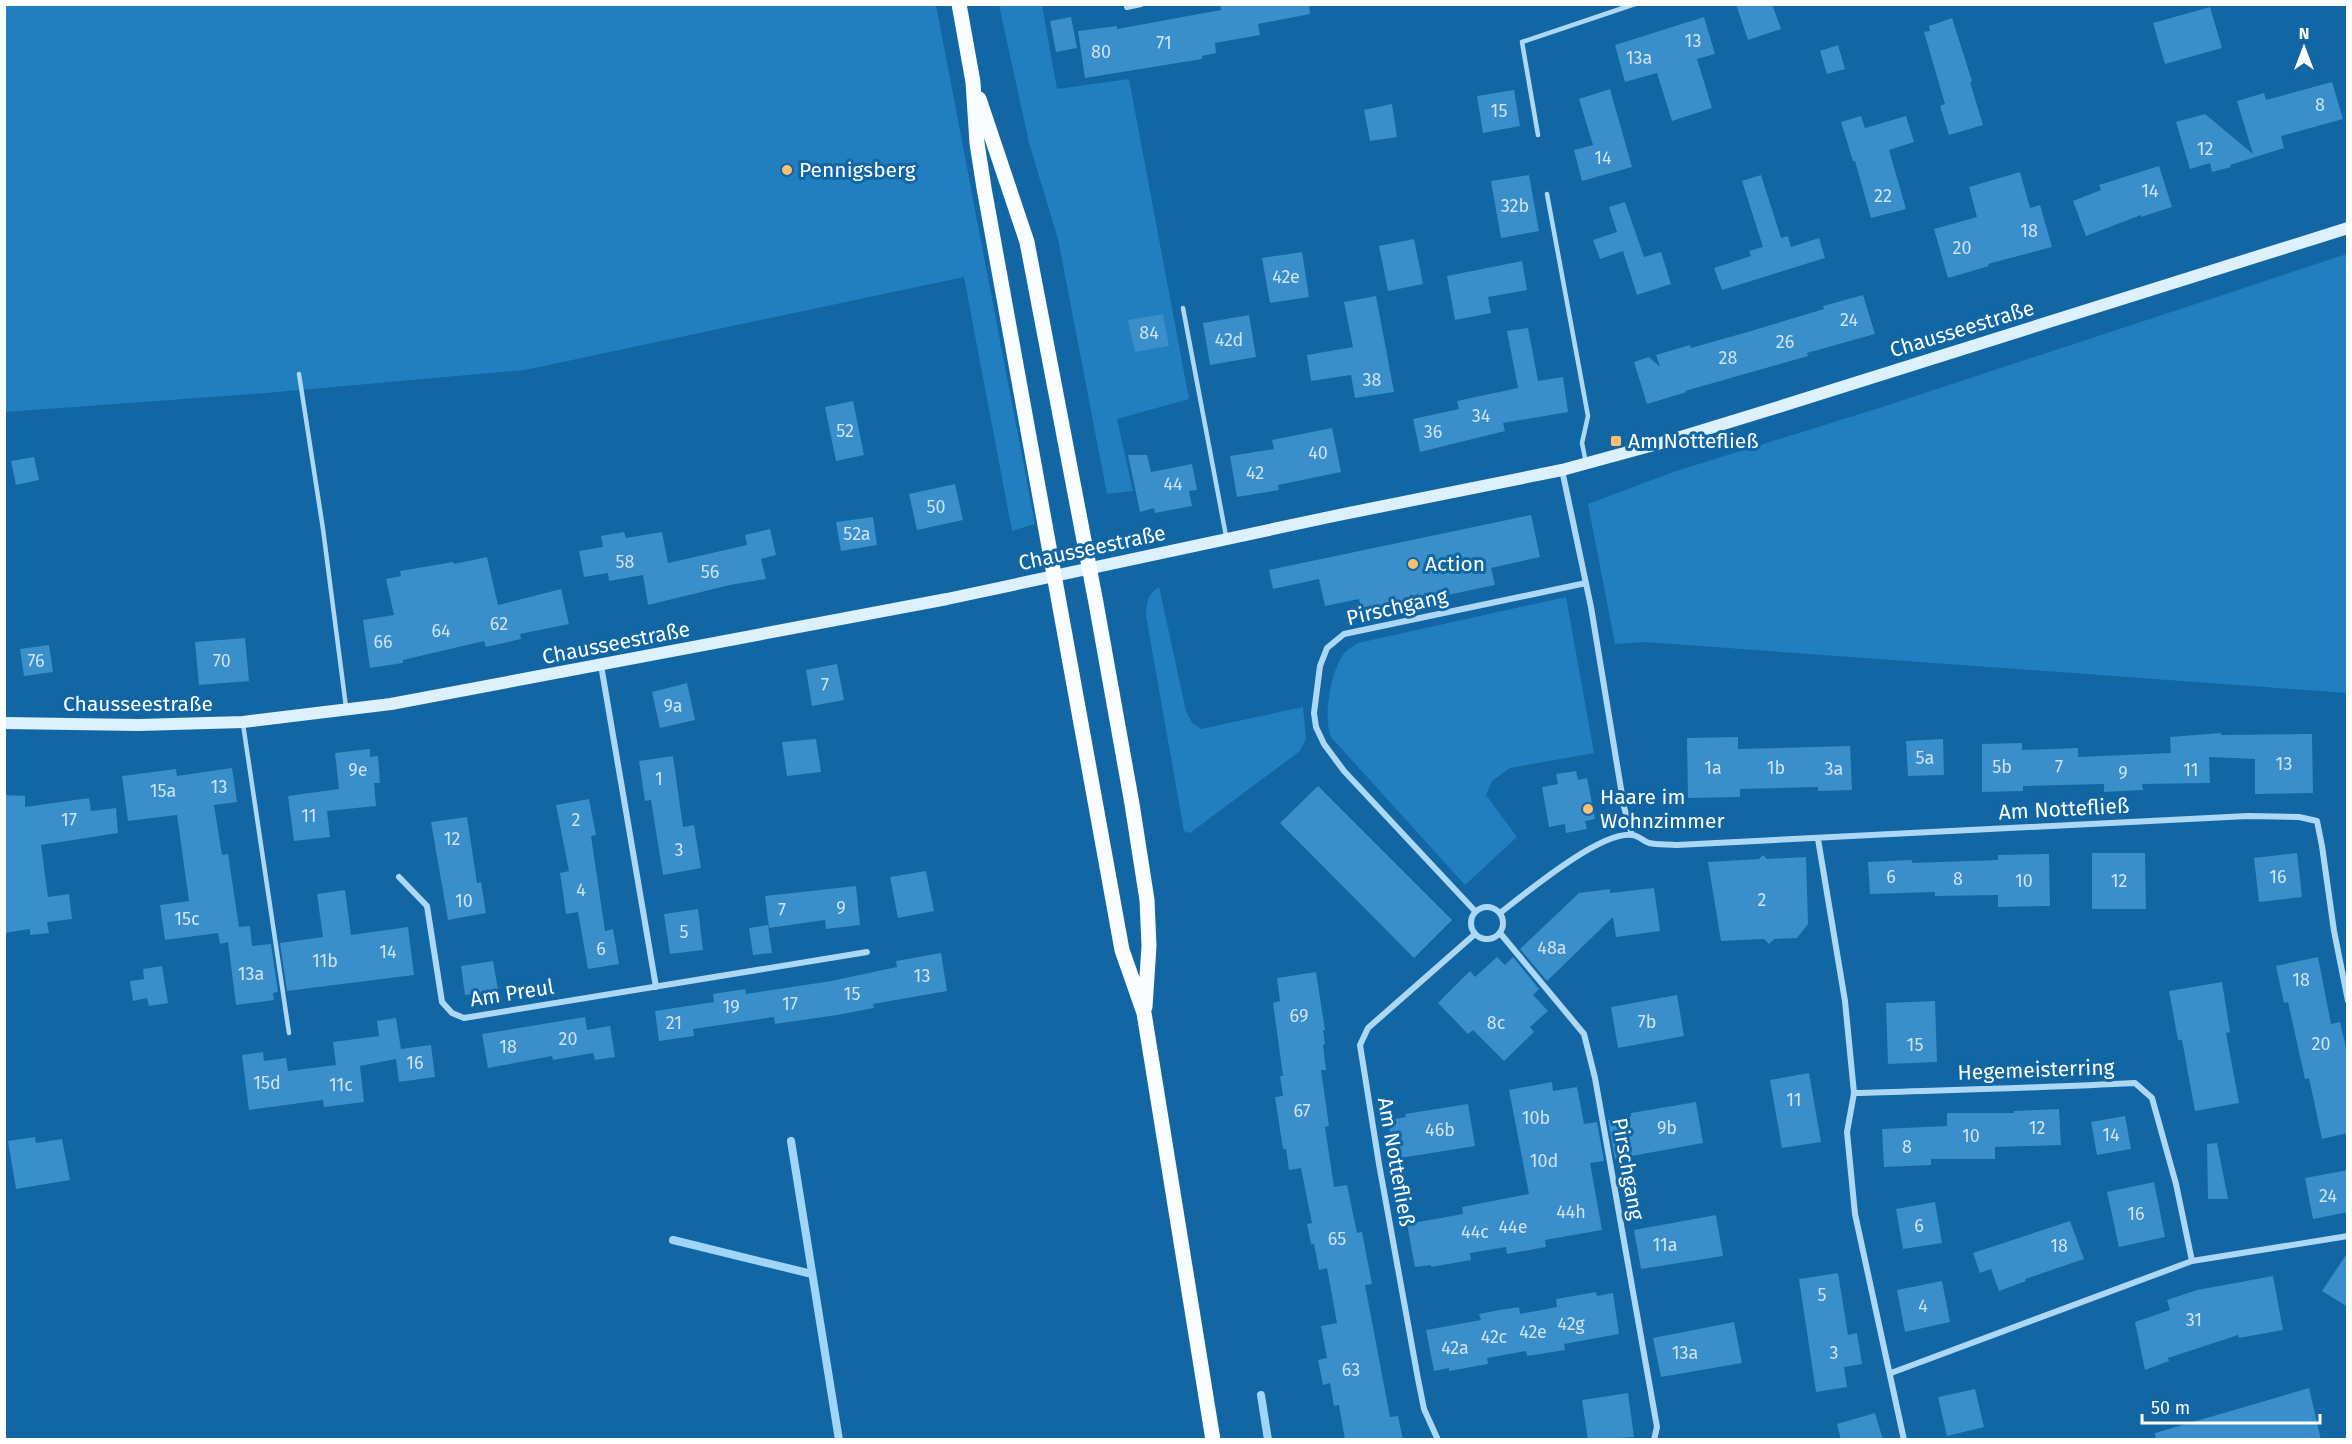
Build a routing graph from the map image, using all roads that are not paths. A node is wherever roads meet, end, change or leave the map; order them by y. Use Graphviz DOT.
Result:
graph roads {
  1 [pos="959,4"];
  2 [pos="1141,4"];
  3 [pos="1635,4"];
  4 [pos="1127,7"];
  5 [pos="973,82"];
  6 [pos="1538,135"];
  7 [pos="1547,194"];
  8 [pos="2348,228"];
  9 [pos="1183,308"];
  10 [pos="299,374"];
  11 [pos="1586,463"];
  12 [pos="1562,470"];
  13 [pos="1227,539"];
  14 [pos="1090,569"];
  15 [pos="1054,576"];
  16 [pos="1586,583"];
  17 [pos="602,665"];
  18 [pos="346,711"];
  19 [pos="243,722"];
  20 [pos="4,723"];
  21 [pos="1632,835"];
  22 [pos="1818,839"];
  23 [pos="399,877"];
  24 [pos="1475,911"];
  25 [pos="1500,913"];
  26 [pos="1500,933"];
  27 [pos="1475,934"];
  28 [pos="867,952"];
  29 [pos="657,987"];
  30 [pos="2348,1001"];
  31 [pos="1144,1012"];
  32 [pos="289,1033"];
  33 [pos="1854,1094"];
  34 [pos="2348,1236"];
  35 [pos="2192,1261"];
  36 [pos="1891,1374"];
  37 [pos="1213,1440"];
  38 [pos="1438,1440"];
  39 [pos="1654,1440"];
  40 [pos="1904,1440"];
  1 -- 5 [label="main road"];
  2 -- 4 [label="street"];
  3 -- 6 [label="lane"];
  5 -- 14 [label="main road"];
  5 -- 15 [label="main road"];
  7 -- 11 [label="lane"];
  8 -- 11 [label="main road, Chausseestraße"];
  9 -- 13 [label="lane"];
  10 -- 18 [label="lane"];
  11 -- 12 [label="main road, Chausseestraße"];
  12 -- 13 [label="main road, Chausseestraße"];
  12 -- 16 [label="street"];
  13 -- 14 [label="main road, Chausseestraße"];
  14 -- 15 [label="main road, Chausseestraße"];
  14 -- 31 [label="main road"];
  15 -- 17 [label="main road, Chausseestraße"];
  15 -- 31 [label="main road"];
  16 -- 21 [label="street"];
  16 -- 24 [label="street, Pirschgang"];
  17 -- 18 [label="main road, Chausseestraße"];
  17 -- 29 [label="street"];
  18 -- 19 [label="main road, Chausseestraße"];
  19 -- 20 [label="main road, Chausseestraße"];
  19 -- 32 [label="lane"];
  21 -- 22 [label="street, Am Nottefließ"];
  21 -- 25 [label="street"];
  22 -- 30 [label="street, Am Nottefließ"];
  22 -- 33 [label="street"];
  23 -- 29 [label="street, Am Preul"];
  24 -- 25 [label="street"];
  24 -- 27 [label="street"];
  25 -- 26 [label="street"];
  26 -- 27 [label="street"];
  26 -- 39 [label="street, Pirschgang"];
  27 -- 38 [label="street, Am Nottefließ"];
  28 -- 29 [label="street, Am Preul"];
  31 -- 37 [label="main road"];
  33 -- 35 [label="street, Hegemeisterring"];
  33 -- 36 [label="street"];
  34 -- 35 [label="street"];
  35 -- 36 [label="street"];
  36 -- 40 [label="street"];
}
